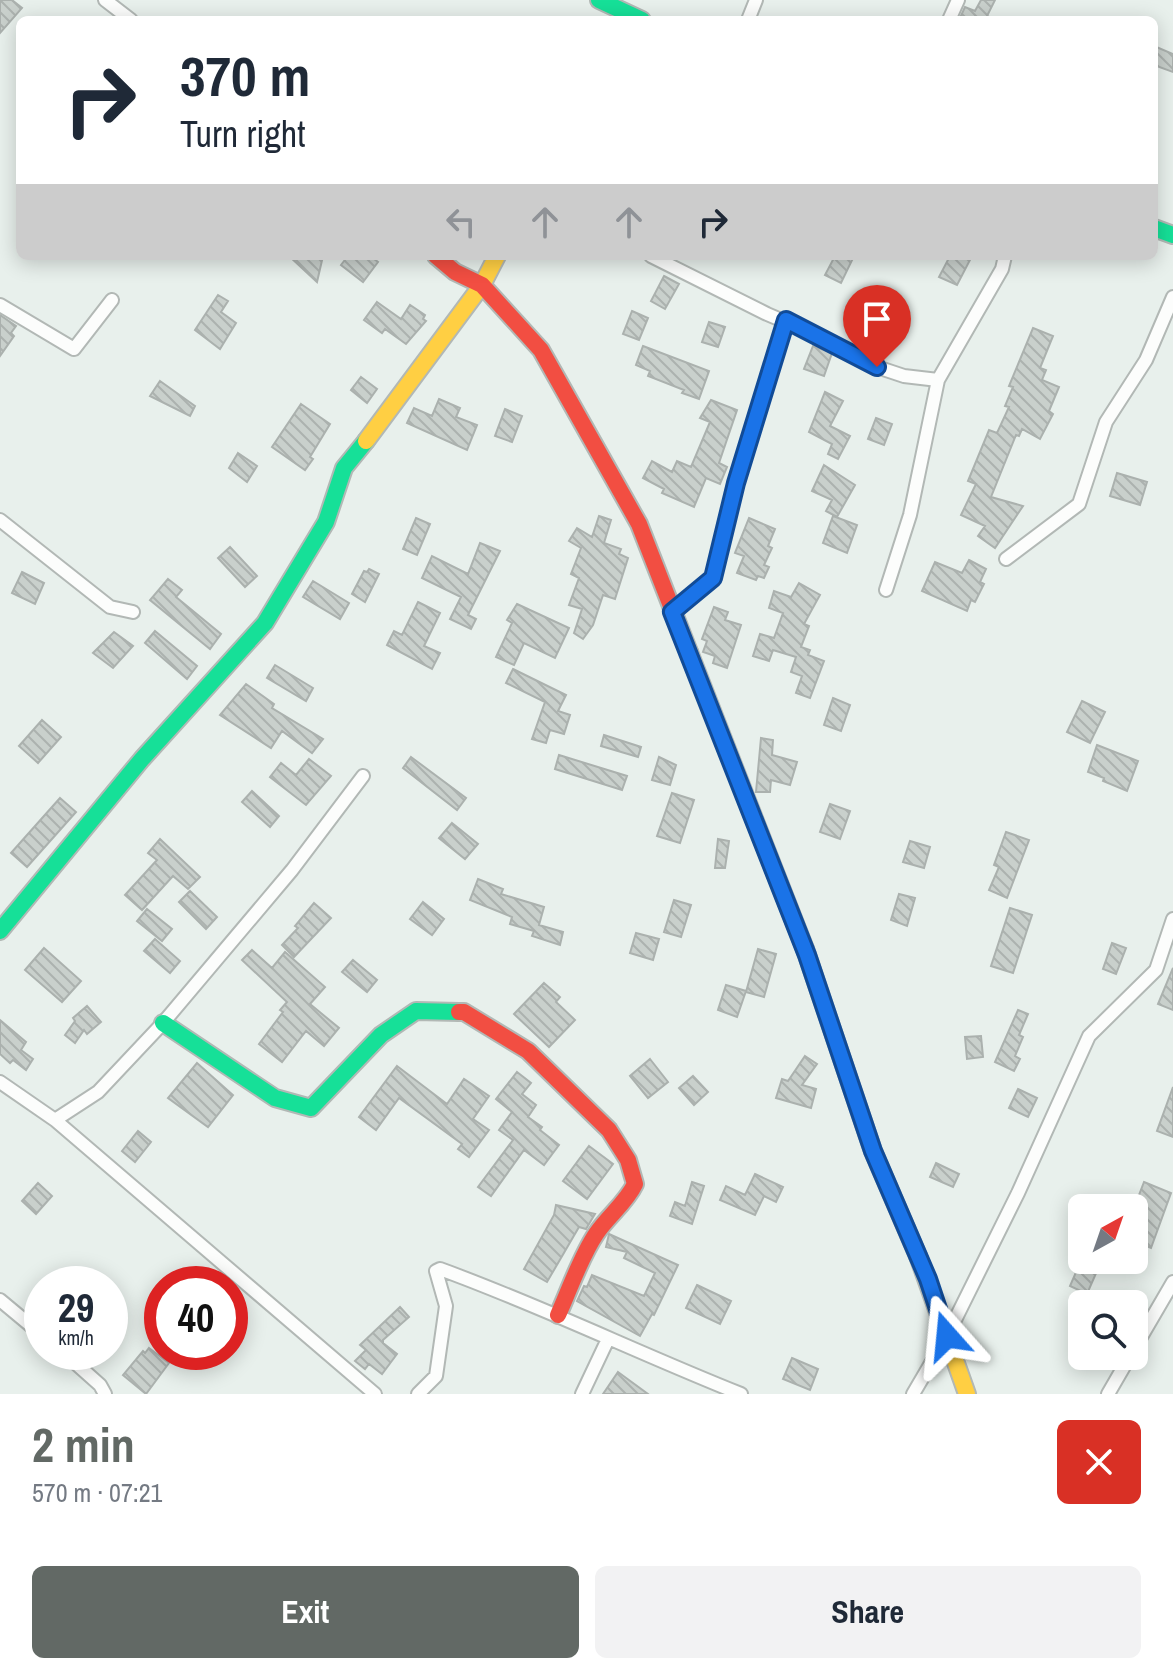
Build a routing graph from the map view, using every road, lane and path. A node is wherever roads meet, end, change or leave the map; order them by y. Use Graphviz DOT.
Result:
graph roads {
  1 [pos="105,0"];
  2 [pos="599,0"];
  3 [pos="126,16"];
  4 [pos="633,16"];
  5 [pos="441,260"];
  6 [pos="495,260"];
  7 [pos="659,260"];
  8 [pos="1004,260"];
  9 [pos="482,285"];
  10 [pos="1173,297"];
  11 [pos="112,300"];
  12 [pos="0,305"];
  13 [pos="786,320"];
  14 [pos="938,380"];
  15 [pos="0,520"];
  16 [pos="1006,559"];
  17 [pos="886,590"];
  18 [pos="133,612"];
  19 [pos="672,612"];
  20 [pos="363,776"];
  21 [pos="1173,919"];
  22 [pos="0,931"];
  23 [pos="163,1023"];
  24 [pos="0,1082"];
  25 [pos="55,1120"];
  26 [pos="1173,1282"];
  27 [pos="0,1300"];
  28 [pos="558,1315"];
  29 [pos="24,1320"];
  30 [pos="1148,1325"];
  31 [pos="947,1336"];
  32 [pos="608,1339"];
  33 [pos="83,1370"];
  34 [pos="1122,1370"];
  35 [pos="105,1394"];
  36 [pos="375,1394"];
  37 [pos="418,1394"];
  38 [pos="582,1394"];
  39 [pos="741,1394"];
  40 [pos="913,1394"];
  41 [pos="967,1394"];
  42 [pos="1108,1394"];
  1 -- 3 [label="street"];
  2 -- 4 [label="street"];
  5 -- 9 [label="street"];
  6 -- 9 [label="street"];
  7 -- 13 [label="street"];
  8 -- 14 [label="street"];
  9 -- 19 [label="street"];
  9 -- 22 [label="street"];
  10 -- 16 [label="street"];
  11 -- 12 [label="street"];
  13 -- 14 [label="street"];
  13 -- 19 [label="street"];
  14 -- 17 [label="street"];
  15 -- 18 [label="street"];
  19 -- 31 [label="street"];
  20 -- 23 [label="street"];
  21 -- 31 [label="street"];
  23 -- 25 [label="street"];
  23 -- 28 [label="street"];
  24 -- 25 [label="street"];
  25 -- 36 [label="street"];
  26 -- 30 [label="street"];
  27 -- 29 [label="street"];
  28 -- 32 [label="street"];
  28 -- 37 [label="street"];
  31 -- 40 [label="street"];
  31 -- 41 [label="street"];
  32 -- 38 [label="street"];
  32 -- 39 [label="street"];
  33 -- 35 [label="street"];
  34 -- 42 [label="street"];
}
